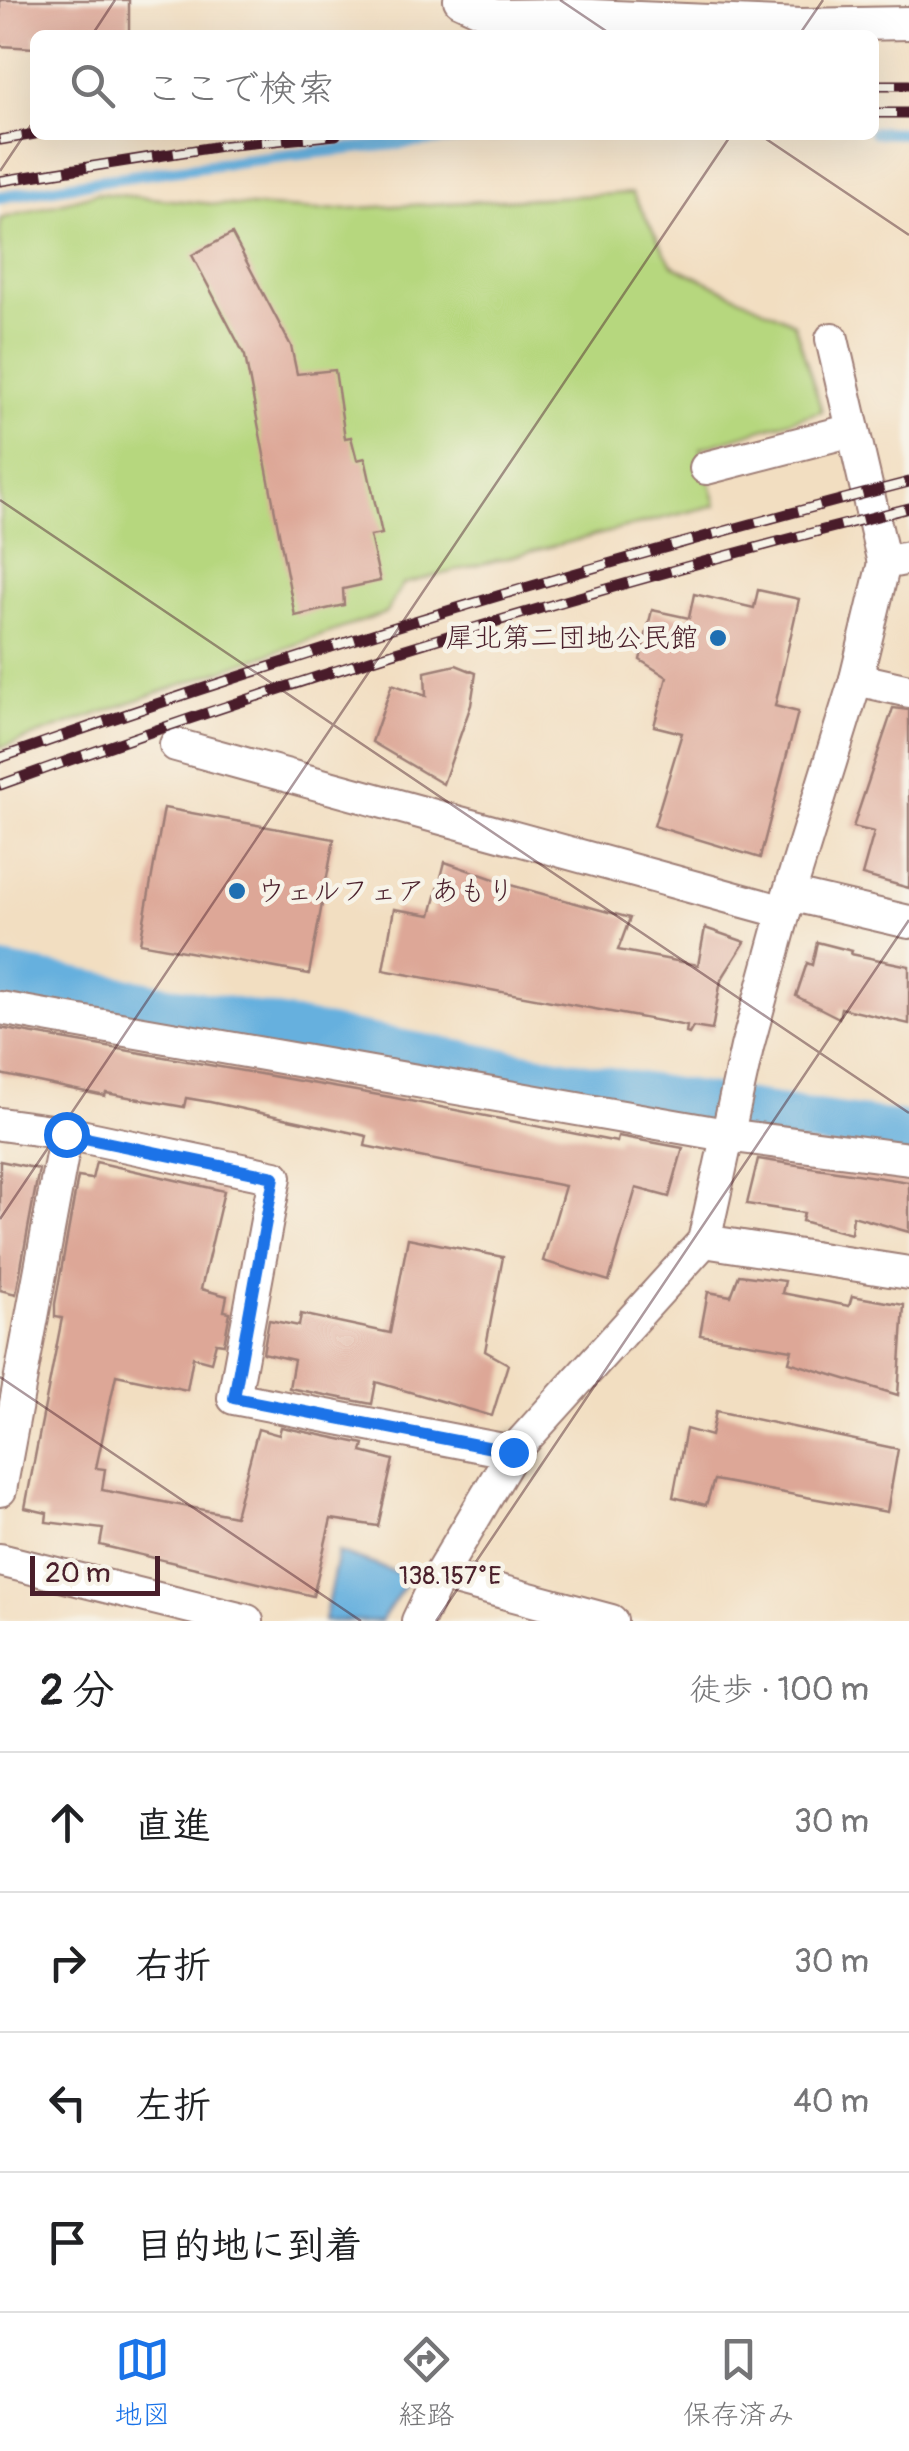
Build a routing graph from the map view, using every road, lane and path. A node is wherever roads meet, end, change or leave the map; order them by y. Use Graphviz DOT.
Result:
graph roads {
  1 [pos="460,0"];
  2 [pos="568,8"];
  3 [pos="909,23"];
  4 [pos="832,338"];
  5 [pos="853,430"];
  6 [pos="706,468"];
  7 [pos="897,560"];
  8 [pos="856,678"];
  9 [pos="909,691"];
  10 [pos="176,745"];
  11 [pos="787,903"];
  12 [pos="909,922"];
  13 [pos="0,1008"];
  14 [pos="0,1124"];
  15 [pos="66,1134"];
  16 [pos="726,1135"];
  17 [pos="909,1159"];
  18 [pos="704,1241"];
  19 [pos="909,1272"];
  20 [pos="13,1345"];
  21 [pos="513,1452"];
  22 [pos="0,1490"];
  23 [pos="0,1560"];
  24 [pos="440,1575"];
  25 [pos="248,1621"];
  26 [pos="418,1621"];
  27 [pos="611,1621"];
  1 -- 2 [label="street"];
  2 -- 3 [label="street"];
  4 -- 5 [label="street"];
  5 -- 6 [label="street"];
  5 -- 7 [label="street"];
  7 -- 8 [label="street"];
  8 -- 9 [label="street"];
  8 -- 11 [label="street"];
  10 -- 11 [label="street"];
  11 -- 12 [label="street"];
  11 -- 16 [label="street"];
  13 -- 16 [label="street"];
  14 -- 15 [label="street"];
  15 -- 20 [label="street"];
  15 -- 21 [label="street"];
  16 -- 17 [label="street"];
  16 -- 18 [label="street"];
  18 -- 19 [label="street"];
  18 -- 21 [label="street"];
  20 -- 22 [label="street"];
  21 -- 24 [label="street"];
  23 -- 25 [label="street"];
  24 -- 26 [label="street"];
  24 -- 27 [label="street"];
}
